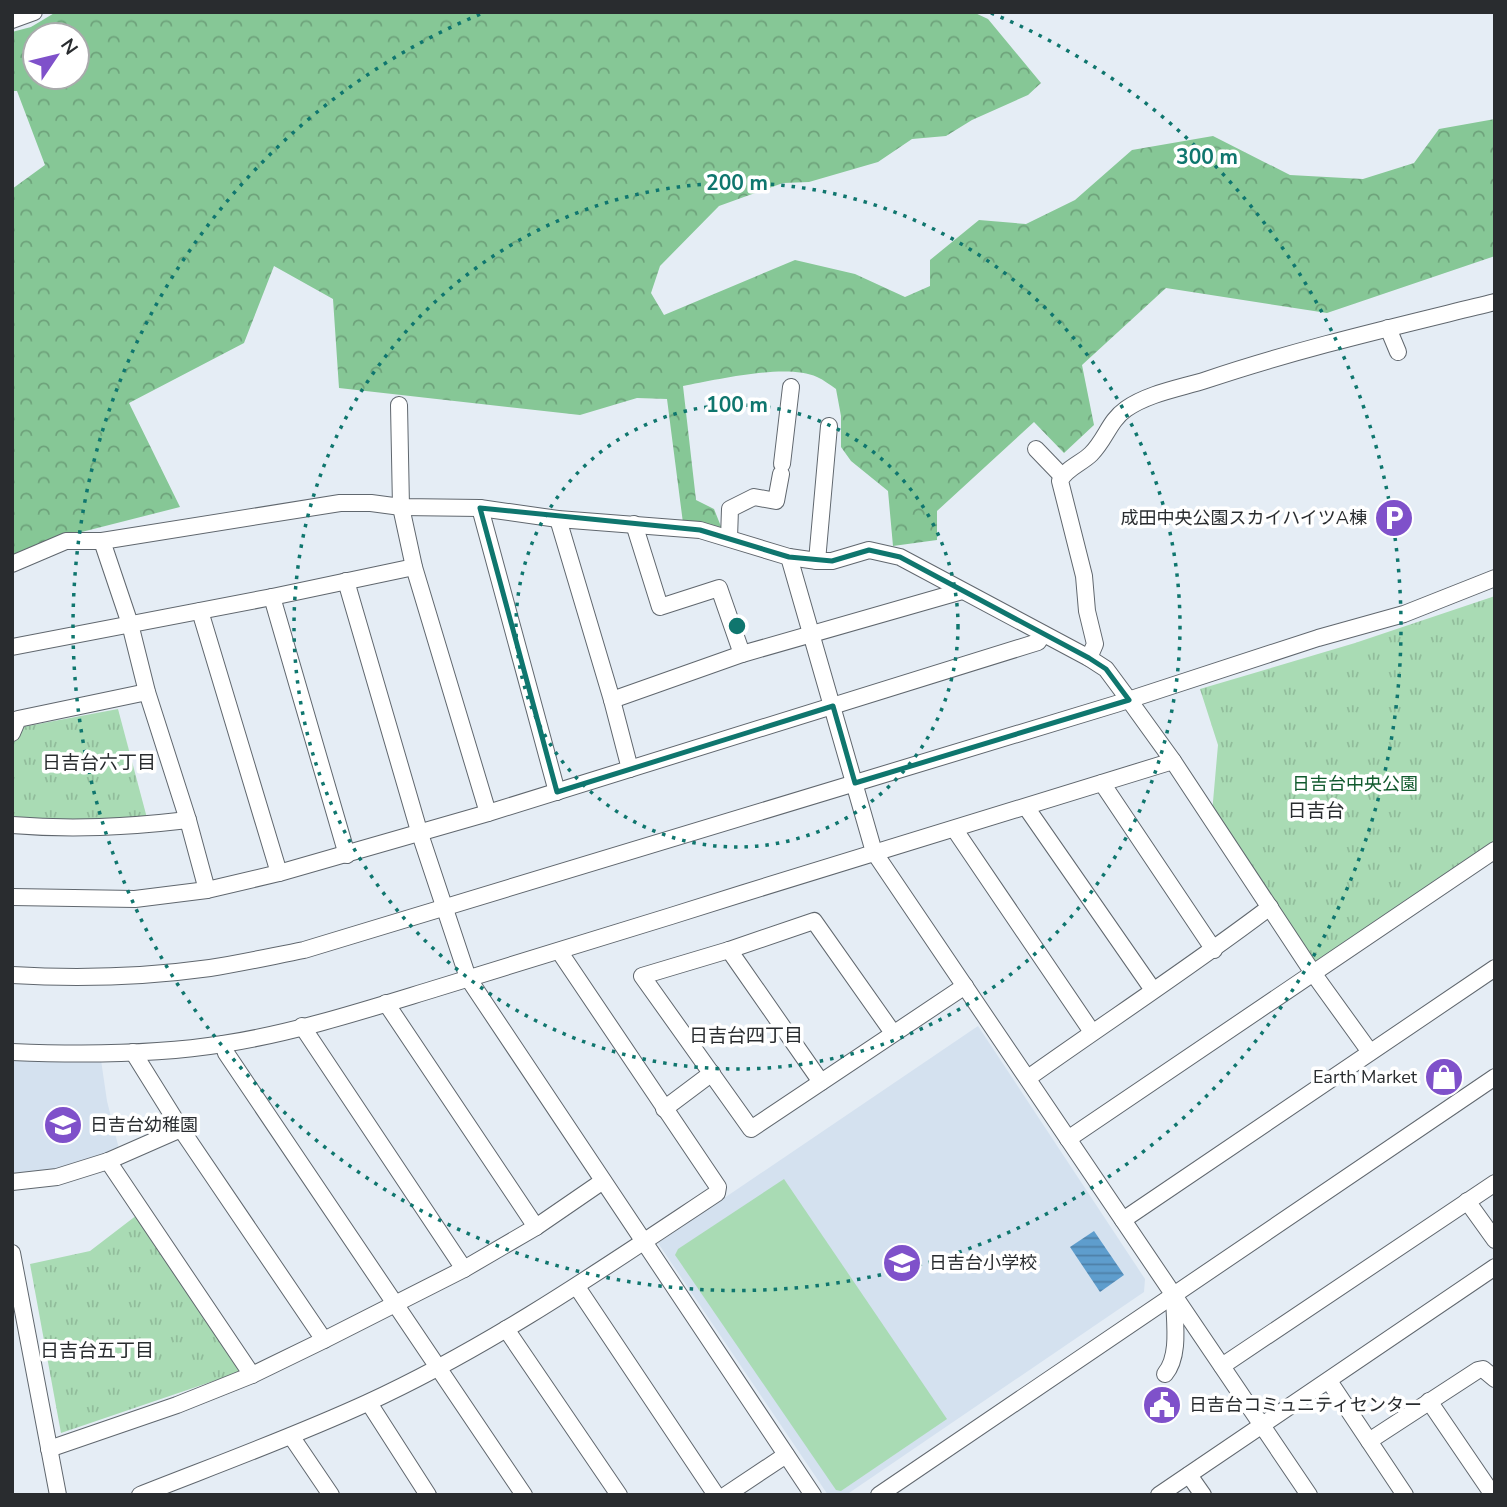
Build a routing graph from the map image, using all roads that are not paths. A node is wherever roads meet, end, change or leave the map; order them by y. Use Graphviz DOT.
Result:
graph roads {
  1 [pos="34,12"];
  2 [pos="12,20"];
  3 [pos="1495,302"];
  4 [pos="1388,328"];
  5 [pos="1398,352"];
  6 [pos="790,387"];
  7 [pos="399,405"];
  8 [pos="829,426"];
  9 [pos="1037,449"];
  10 [pos="1062,476"];
  11 [pos="401,507"];
  12 [pos="480,508"];
  13 [pos="558,519"];
  14 [pos="634,524"];
  15 [pos="729,538"];
  16 [pos="102,541"];
  17 [pos="789,557"];
  18 [pos="817,561"];
  19 [pos="12,564"];
  20 [pos="414,566"];
  21 [pos="1495,578"];
  22 [pos="346,581"];
  23 [pos="962,590"];
  24 [pos="272,597"];
  25 [pos="200,611"];
  26 [pos="130,624"];
  27 [pos="813,634"];
  28 [pos="1043,634"];
  29 [pos="12,646"];
  30 [pos="742,654"];
  31 [pos="1089,658"];
  32 [pos="147,692"];
  33 [pos="1129,699"];
  34 [pos="612,700"];
  35 [pos="833,706"];
  36 [pos="12,733"];
  37 [pos="1173,761"];
  38 [pos="630,769"];
  39 [pos="855,783"];
  40 [pos="1102,783"];
  41 [pos="557,792"];
  42 [pos="1026,807"];
  43 [pos="488,813"];
  44 [pos="188,820"];
  45 [pos="12,825"];
  46 [pos="955,830"];
  47 [pos="419,831"];
  48 [pos="1495,850"];
  49 [pos="874,852"];
  50 [pos="347,855"];
  51 [pos="279,873"];
  52 [pos="207,890"];
  53 [pos="12,897"];
  54 [pos="443,907"];
  55 [pos="1270,907"];
  56 [pos="729,950"];
  57 [pos="1214,950"];
  58 [pos="559,951"];
  59 [pos="1495,968"];
  60 [pos="1313,973"];
  61 [pos="12,975"];
  62 [pos="468,978"];
  63 [pos="965,986"];
  64 [pos="1153,990"];
  65 [pos="386,1003"];
  66 [pos="303,1026"];
  67 [pos="1092,1032"];
  68 [pos="892,1033"];
  69 [pos="223,1044"];
  70 [pos="12,1052"];
  71 [pos="133,1052"];
  72 [pos="1370,1052"];
  73 [pos="712,1073"];
  74 [pos="1495,1077"];
  75 [pos="1028,1079"];
  76 [pos="821,1082"];
  77 [pos="664,1109"];
  78 [pos="181,1129"];
  79 [pos="1068,1139"];
  80 [pos="108,1161"];
  81 [pos="603,1181"];
  82 [pos="12,1182"];
  83 [pos="1495,1183"];
  84 [pos="1468,1201"];
  85 [pos="1123,1220"];
  86 [pos="536,1227"];
  87 [pos="1495,1240"];
  88 [pos="644,1242"];
  89 [pos="12,1253"];
  90 [pos="1495,1267"];
  91 [pos="464,1269"];
  92 [pos="577,1287"];
  93 [pos="1174,1294"];
  94 [pos="395,1304"];
  95 [pos="506,1329"];
  96 [pos="324,1340"];
  97 [pos="30,1345"];
  98 [pos="12,1347"];
  99 [pos="1222,1366"];
  100 [pos="438,1368"];
  101 [pos="1165,1374"];
  102 [pos="252,1375"];
  103 [pos="1495,1379"];
  104 [pos="1329,1381"];
  105 [pos="1429,1401"];
  106 [pos="369,1403"];
  107 [pos="1263,1426"];
  108 [pos="291,1436"];
  109 [pos="1369,1441"];
  110 [pos="49,1449"];
  111 [pos="786,1455"];
  112 [pos="1189,1475"];
  113 [pos="58,1495"];
  114 [pos="141,1495"];
  115 [pos="331,1495"];
  116 [pos="428,1495"];
  117 [pos="524,1495"];
  118 [pos="619,1495"];
  119 [pos="716,1495"];
  120 [pos="726,1495"];
  121 [pos="813,1495"];
  122 [pos="879,1495"];
  123 [pos="1159,1495"];
  124 [pos="1203,1495"];
  125 [pos="1309,1495"];
  126 [pos="1405,1495"];
  127 [pos="1493,1495"];
  1 -- 2 [label="street"];
  3 -- 4 [label="street"];
  4 -- 5 [label="street"];
  4 -- 10 [label="street"];
  6 -- 15 [label="street"];
  7 -- 11 [label="street"];
  8 -- 18 [label="street"];
  9 -- 10 [label="street"];
  10 -- 31 [label="street"];
  11 -- 12 [label="street"];
  11 -- 16 [label="street"];
  11 -- 20 [label="street"];
  12 -- 13 [label="street"];
  12 -- 41 [label="street"];
  13 -- 14 [label="street"];
  13 -- 34 [label="street"];
  14 -- 15 [label="street"];
  14 -- 30 [label="street"];
  15 -- 17 [label="street"];
  16 -- 19 [label="street"];
  16 -- 26 [label="street"];
  17 -- 18 [label="street"];
  17 -- 27 [label="street"];
  18 -- 23 [label="street"];
  20 -- 22 [label="street"];
  20 -- 43 [label="street"];
  21 -- 33 [label="street"];
  22 -- 24 [label="street"];
  22 -- 47 [label="street"];
  23 -- 27 [label="street"];
  23 -- 28 [label="street"];
  24 -- 25 [label="street"];
  24 -- 50 [label="street"];
  25 -- 26 [label="street"];
  25 -- 51 [label="street"];
  26 -- 29 [label="street"];
  26 -- 32 [label="street"];
  27 -- 30 [label="street"];
  27 -- 35 [label="street"];
  28 -- 31 [label="street"];
  28 -- 35 [label="street"];
  30 -- 34 [label="street"];
  31 -- 33 [label="street"];
  32 -- 36 [label="street"];
  32 -- 44 [label="street"];
  33 -- 37 [label="street"];
  33 -- 39 [label="street"];
  34 -- 38 [label="street"];
  35 -- 38 [label="street"];
  35 -- 39 [label="street"];
  37 -- 40 [label="street"];
  37 -- 55 [label="street"];
  38 -- 41 [label="street"];
  39 -- 49 [label="street"];
  39 -- 54 [label="street"];
  40 -- 42 [label="street"];
  40 -- 57 [label="street"];
  41 -- 43 [label="street"];
  42 -- 46 [label="street"];
  42 -- 64 [label="street"];
  43 -- 47 [label="street"];
  44 -- 45 [label="street"];
  44 -- 52 [label="street"];
  46 -- 49 [label="street"];
  46 -- 67 [label="street"];
  47 -- 50 [label="street"];
  47 -- 54 [label="street"];
  48 -- 60 [label="street"];
  49 -- 58 [label="street"];
  49 -- 63 [label="street"];
  50 -- 51 [label="street"];
  51 -- 52 [label="street"];
  52 -- 53 [label="street"];
  54 -- 61 [label="street"];
  54 -- 62 [label="street"];
  55 -- 57 [label="street"];
  55 -- 60 [label="street"];
  56 -- 68 [label="street"];
  56 -- 73 [label="street"];
  56 -- 76 [label="street"];
  57 -- 64 [label="street"];
  58 -- 62 [label="street"];
  58 -- 77 [label="street"];
  59 -- 72 [label="street"];
  60 -- 72 [label="street"];
  60 -- 79 [label="street"];
  62 -- 65 [label="street"];
  62 -- 81 [label="street"];
  63 -- 68 [label="street"];
  63 -- 75 [label="street"];
  64 -- 67 [label="street"];
  65 -- 66 [label="street"];
  65 -- 86 [label="street"];
  66 -- 69 [label="street"];
  66 -- 91 [label="street"];
  67 -- 75 [label="street"];
  68 -- 76 [label="street"];
  69 -- 71 [label="street"];
  69 -- 94 [label="street"];
  70 -- 71 [label="street"];
  71 -- 78 [label="street"];
  72 -- 85 [label="street"];
  73 -- 76 [label="street"];
  73 -- 77 [label="street"];
  74 -- 93 [label="street"];
  75 -- 79 [label="street"];
  77 -- 88 [label="street"];
  78 -- 80 [label="street"];
  78 -- 96 [label="street"];
  79 -- 85 [label="street"];
  80 -- 82 [label="street"];
  80 -- 102 [label="street"];
  81 -- 86 [label="street"];
  81 -- 88 [label="street"];
  83 -- 84 [label="street"];
  84 -- 87 [label="street"];
  84 -- 99 [label="street"];
  85 -- 93 [label="street"];
  86 -- 91 [label="street"];
  88 -- 92 [label="street"];
  88 -- 111 [label="street"];
  89 -- 97 [label="street"];
  90 -- 104 [label="street"];
  91 -- 94 [label="street"];
  92 -- 95 [label="street"];
  92 -- 119 [label="street"];
  93 -- 99 [label="street"];
  93 -- 101 [label="street"];
  93 -- 122 [label="street"];
  94 -- 96 [label="street"];
  94 -- 100 [label="street"];
  95 -- 100 [label="street"];
  95 -- 118 [label="street"];
  96 -- 102 [label="street"];
  97 -- 98 [label="street"];
  97 -- 110 [label="street"];
  99 -- 107 [label="street"];
  100 -- 106 [label="street"];
  100 -- 117 [label="street"];
  102 -- 110 [label="street"];
  103 -- 105 [label="street"];
  104 -- 107 [label="street"];
  104 -- 109 [label="street"];
  105 -- 109 [label="street"];
  105 -- 127 [label="street"];
  106 -- 108 [label="street"];
  106 -- 116 [label="street"];
  107 -- 112 [label="street"];
  107 -- 125 [label="street"];
  108 -- 114 [label="street"];
  108 -- 115 [label="street"];
  109 -- 126 [label="street"];
  110 -- 113 [label="street"];
  111 -- 120 [label="street"];
  111 -- 121 [label="street"];
  112 -- 123 [label="street"];
  112 -- 124 [label="street"];
}
